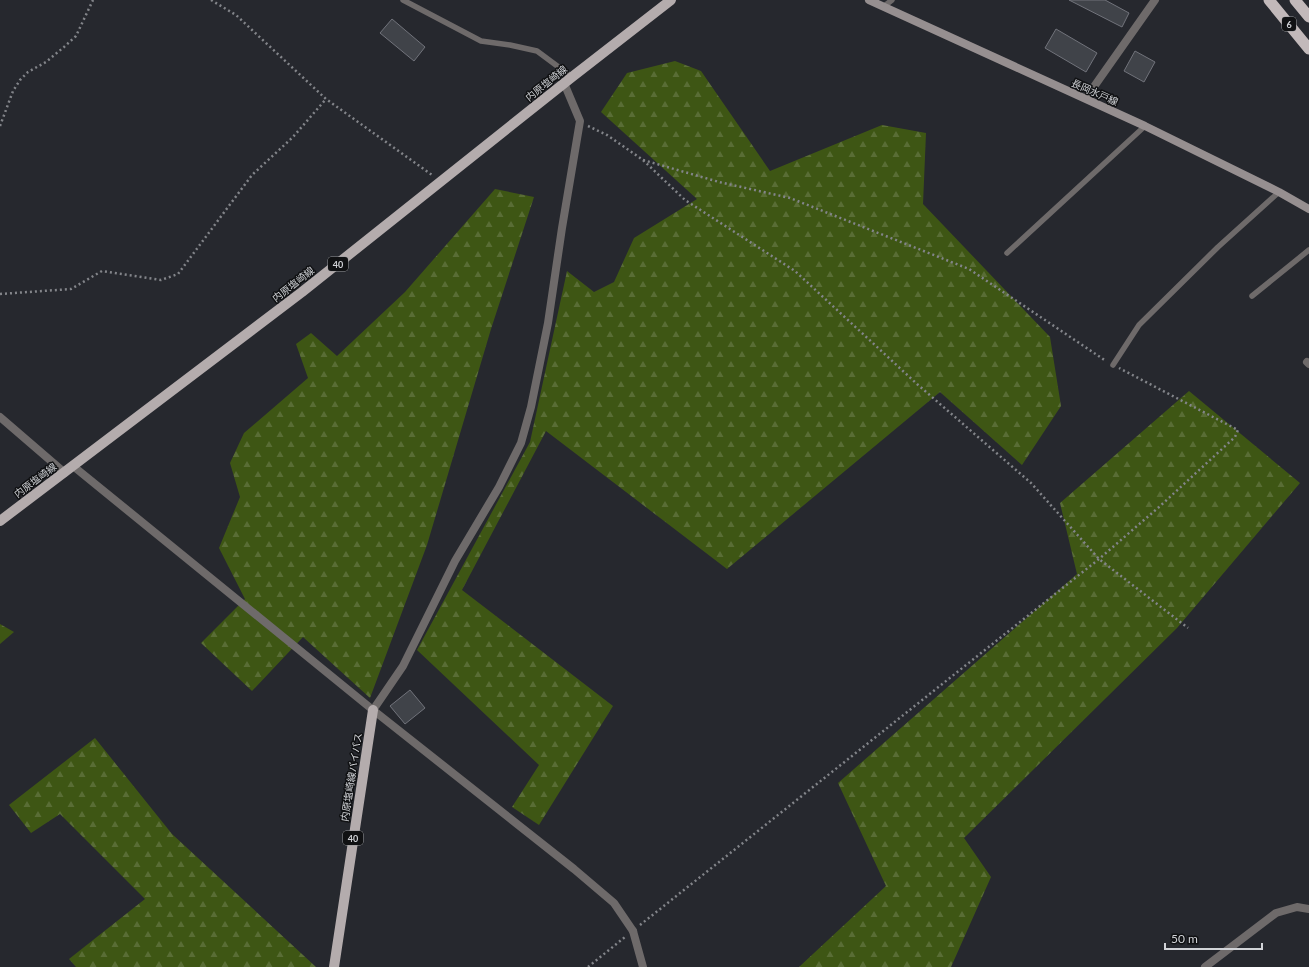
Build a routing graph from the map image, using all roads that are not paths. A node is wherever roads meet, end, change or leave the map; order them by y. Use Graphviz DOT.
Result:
graph roads {
  1 [pos="403,0"];
  2 [pos="671,0"];
  3 [pos="869,0"];
  4 [pos="892,0"];
  5 [pos="1156,0"];
  6 [pos="1269,0"];
  7 [pos="1295,0"];
  8 [pos="883,7"];
  9 [pos="1309,18"];
  10 [pos="1309,49"];
  11 [pos="568,80"];
  12 [pos="1086,98"];
  13 [pos="1145,126"];
  14 [pos="1279,192"];
  15 [pos="1309,209"];
  16 [pos="1309,250"];
  17 [pos="1007,253"];
  18 [pos="1252,296"];
  19 [pos="1113,365"];
  20 [pos="0,418"];
  21 [pos="73,466"];
  22 [pos="65,473"];
  23 [pos="0,521"];
  24 [pos="373,710"];
  25 [pos="1309,909"];
  26 [pos="334,967"];
  27 [pos="643,967"];
  28 [pos="1205,967"];
  1 -- 11 [label="lane"];
  2 -- 11 [label="main road, 内原塩崎線 / 40"];
  3 -- 8 [label="main road, 長岡水戸線"];
  4 -- 8 [label="lane"];
  5 -- 12 [label="street"];
  6 -- 10 [label="highway, 6"];
  7 -- 9 [label="highway, 6"];
  8 -- 12 [label="main road, 長岡水戸線"];
  11 -- 21 [label="main road, 内原塩崎線 / 40"];
  11 -- 24 [label="street"];
  12 -- 13 [label="main road, 長岡水戸線"];
  13 -- 14 [label="main road, 長岡水戸線"];
  13 -- 17 [label="lane"];
  14 -- 15 [label="main road, 長岡水戸線"];
  14 -- 19 [label="lane"];
  16 -- 18 [label="lane"];
  20 -- 22 [label="street"];
  21 -- 22 [label="main road, 内原塩崎線 / 40"];
  21 -- 24 [label="street"];
  22 -- 23 [label="main road, 内原塩崎線 / 40"];
  24 -- 26 [label="main road, 内原塩崎線バイパス / 40"];
  24 -- 27 [label="street"];
  25 -- 28 [label="street"];
}
